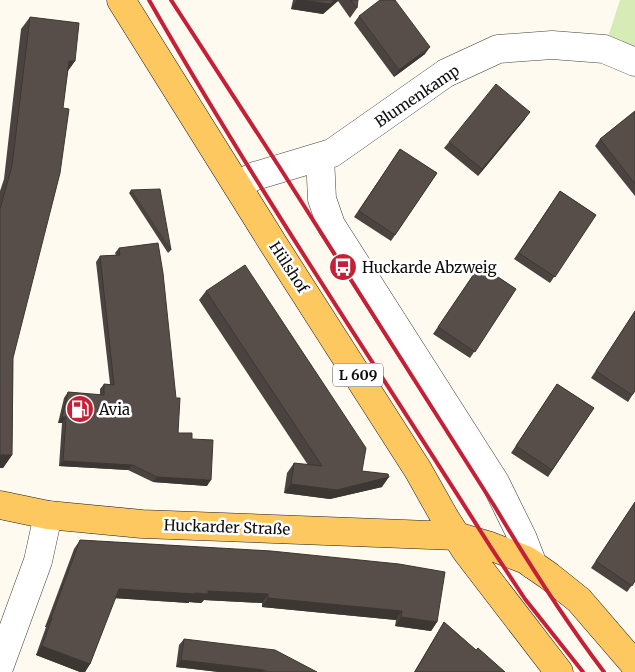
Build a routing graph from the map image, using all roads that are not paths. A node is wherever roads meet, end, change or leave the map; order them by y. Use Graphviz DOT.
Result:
graph roads {
  1 [pos="120,0"];
  2 [pos="635,62"];
  3 [pos="320,157"];
  4 [pos="237,185"];
  5 [pos="0,505"];
  6 [pos="48,514"];
  7 [pos="456,536"];
  8 [pos="533,565"];
  9 [pos="634,664"];
  10 [pos="0,665"];
  11 [pos="560,672"];
  1 -- 4 [label="main road, Hülshof / L 609"];
  2 -- 3 [label="street, Blumenkamp"];
  3 -- 4 [label="street, Blumenkamp"];
  3 -- 8 [label="street"];
  4 -- 7 [label="main road, Hülshof / L 609"];
  5 -- 6 [label="main road, Huckarder Straße"];
  6 -- 7 [label="main road, Huckarder Straße"];
  6 -- 10 [label="street"];
  7 -- 8 [label="main road, Huckarder Straße"];
  7 -- 11 [label="main road, L 609"];
  8 -- 9 [label="main road, Huckarder Straße"];
}
